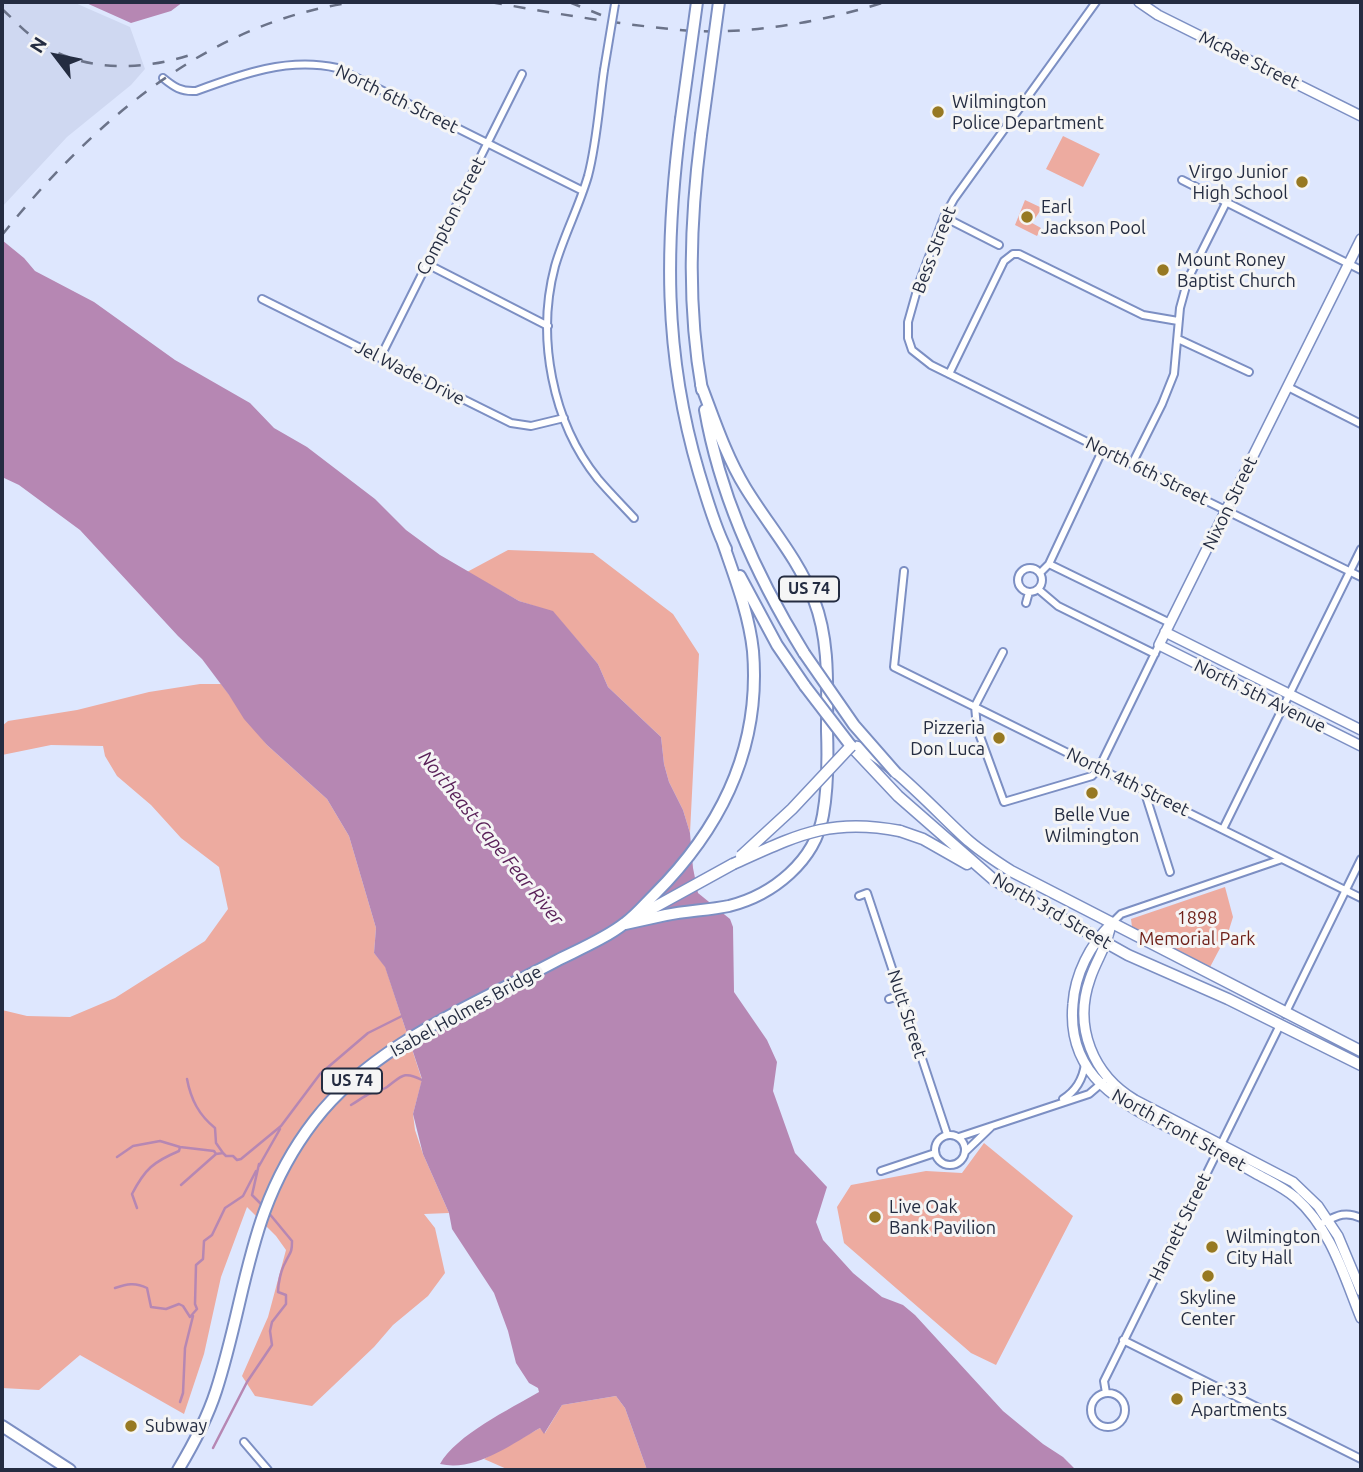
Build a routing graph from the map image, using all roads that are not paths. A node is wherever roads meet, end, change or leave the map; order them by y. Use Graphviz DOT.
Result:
graph roads {
  1 [pos="697,2"];
  2 [pos="719,2"];
  3 [pos="1096,2"];
  4 [pos="1139,2"];
  5 [pos="615,3"];
  6 [pos="522,75"];
  7 [pos="163,78"];
  8 [pos="1361,116"];
  9 [pos="487,144"];
  10 [pos="1182,180"];
  11 [pos="583,191"];
  12 [pos="1226,202"];
  13 [pos="944,217"];
  14 [pos="1361,239"];
  15 [pos="999,245"];
  16 [pos="427,264"];
  17 [pos="1349,264"];
  18 [pos="1361,270"];
  19 [pos="262,299"];
  20 [pos="1178,321"];
  21 [pos="548,326"];
  22 [pos="1178,339"];
  23 [pos="380,358"];
  24 [pos="932,365"];
  25 [pos="1249,372"];
  26 [pos="949,373"];
  27 [pos="701,385"];
  28 [pos="1288,387"];
  29 [pos="564,418"];
  30 [pos="1361,424"];
  31 [pos="1103,449"];
  32 [pos="1132,464"];
  33 [pos="1227,510"];
  34 [pos="634,518"];
  35 [pos="723,543"];
  36 [pos="1361,549"];
  37 [pos="1049,564"];
  38 [pos="904,571"];
  39 [pos="1350,572"];
  40 [pos="1040,573"];
  41 [pos="1361,577"];
  42 [pos="1038,590"];
  43 [pos="1029,592"];
  44 [pos="1026,603"];
  45 [pos="1170,623"];
  46 [pos="1165,632"];
  47 [pos="1157,649"];
  48 [pos="1003,652"];
  49 [pos="1289,694"];
  50 [pos="975,706"];
  51 [pos="1283,707"];
  52 [pos="1361,730"];
  53 [pos="851,746"];
  54 [pos="1361,746"];
  55 [pos="1099,768"];
  56 [pos="896,773"];
  57 [pos="1144,790"];
  58 [pos="1223,829"];
  59 [pos="1282,859"];
  60 [pos="1361,859"];
  61 [pos="733,864"];
  62 [pos="1170,872"];
  63 [pos="994,880"];
  64 [pos="1346,890"];
  65 [pos="859,896"];
  66 [pos="1361,898"];
  67 [pos="625,924"];
  68 [pos="1111,924"];
  69 [pos="1097,938"];
  70 [pos="1108,944"];
  71 [pos="902,995"];
  72 [pos="889,999"];
  73 [pos="1285,1014"];
  74 [pos="1280,1025"];
  75 [pos="1361,1051"];
  76 [pos="1084,1064"];
  77 [pos="1361,1065"];
  78 [pos="1104,1082"];
  79 [pos="1058,1102"];
  80 [pos="993,1126"];
  81 [pos="947,1135"];
  82 [pos="959,1137"];
  83 [pos="1219,1148"];
  84 [pos="965,1152"];
  85 [pos="935,1153"];
  86 [pos="881,1171"];
  87 [pos="1361,1218"];
  88 [pos="1324,1222"];
  89 [pos="1361,1291"];
  90 [pos="1361,1318"];
  91 [pos="1124,1340"];
  92 [pos="1106,1393"];
  93 [pos="2,1426"];
  94 [pos="244,1442"];
  95 [pos="1361,1459"];
  96 [pos="70,1470"];
  97 [pos="178,1470"];
  98 [pos="268,1470"];
  1 -- 35 [label="highway, US 74, bridge"];
  2 -- 27 [label="highway, US 74, bridge"];
  3 -- 13 [label="street, Bess Street"];
  4 -- 8 [label="street, McRae Street"];
  5 -- 11 [label="street, bridge"];
  6 -- 9 [label="street, Compton Street"];
  7 -- 9 [label="street, North 6th Street"];
  9 -- 11 [label="street, North 6th Street"];
  9 -- 16 [label="street, Compton Street"];
  10 -- 12 [label="street"];
  11 -- 21 [label="street"];
  12 -- 17 [label="street"];
  12 -- 20 [label="street"];
  13 -- 15 [label="street"];
  13 -- 24 [label="street, Bess Street"];
  14 -- 17 [label="street, Nixon Street"];
  16 -- 21 [label="street"];
  16 -- 23 [label="street, Compton Street"];
  17 -- 18 [label="street"];
  17 -- 28 [label="street, Nixon Street"];
  19 -- 23 [label="street, Jel Wade Drive"];
  20 -- 22 [label="street"];
  20 -- 26 [label="street"];
  21 -- 29 [label="street"];
  22 -- 25 [label="street"];
  22 -- 32 [label="street"];
  23 -- 29 [label="street, Jel Wade Drive"];
  24 -- 26 [label="street, North 6th Street"];
  26 -- 31 [label="street, North 6th Street"];
  27 -- 56 [label="highway, bridge"];
  27 -- 67 [label="highway, US 74"];
  28 -- 30 [label="street"];
  28 -- 33 [label="street, Nixon Street"];
  29 -- 34 [label="street"];
  31 -- 32 [label="street, North 6th Street"];
  31 -- 37 [label="street"];
  32 -- 33 [label="street, North 6th Street"];
  33 -- 39 [label="street, North 6th Street"];
  33 -- 45 [label="street, Nixon Street"];
  35 -- 53 [label="highway, bridge"];
  35 -- 67 [label="highway, US 74"];
  36 -- 39 [label="street"];
  37 -- 40 [label="street"];
  37 -- 45 [label="street"];
  38 -- 50 [label="street, North 4th Street"];
  39 -- 41 [label="street, North 6th Street"];
  39 -- 49 [label="street"];
  40 -- 42 [label="street"];
  40 -- 43 [label="street"];
  42 -- 43 [label="street"];
  42 -- 47 [label="street"];
  43 -- 44 [label="street"];
  45 -- 46 [label="street, Nixon Street"];
  46 -- 47 [label="street, Nixon Street"];
  46 -- 49 [label="street, North 5th Avenue"];
  47 -- 51 [label="street, North 5th Avenue"];
  47 -- 55 [label="street, Nixon Street"];
  48 -- 50 [label="street"];
  49 -- 51 [label="street"];
  49 -- 52 [label="street, North 5th Avenue"];
  50 -- 55 [label="street, North 4th Street"];
  50 -- 55 [label="street"];
  51 -- 54 [label="street, North 5th Avenue"];
  51 -- 58 [label="street"];
  53 -- 56 [label="main road, bridge"];
  53 -- 61 [label="main road, Isabel Holmes Bridge, bridge"];
  53 -- 63 [label="main road, North 3rd Street"];
  55 -- 57 [label="street, North 4th Street"];
  56 -- 68 [label="main road, North 3rd Street"];
  57 -- 58 [label="street, North 4th Street"];
  57 -- 62 [label="street"];
  58 -- 59 [label="street, North 4th Street"];
  59 -- 64 [label="street, North 4th Street"];
  59 -- 68 [label="street"];
  60 -- 64 [label="street"];
  61 -- 63 [label="main road, bridge"];
  61 -- 67 [label="main road, Isabel Holmes Bridge / US 74"];
  63 -- 69 [label="main road, North 3rd Street"];
  64 -- 66 [label="street, North 4th Street"];
  64 -- 73 [label="street"];
  65 -- 71 [label="street, Nutt Street"];
  67 -- 97 [label="highway, Isabel Holmes Bridge / US 74"];
  68 -- 69 [label="street, North Front Street"];
  68 -- 70 [label="street, North Front Street"];
  68 -- 73 [label="main road, North 3rd Street"];
  69 -- 70 [label="main road, North 3rd Street"];
  69 -- 76 [label="street, North Front Street"];
  70 -- 74 [label="main road, North 3rd Street"];
  70 -- 78 [label="street, North Front Street"];
  71 -- 72 [label="street"];
  71 -- 81 [label="street, Nutt Street"];
  73 -- 75 [label="main road, North 3rd Street"];
  74 -- 77 [label="main road, North 3rd Street"];
  74 -- 83 [label="street, Harnett Street"];
  76 -- 78 [label="street, North Front Street"];
  76 -- 79 [label="street"];
  78 -- 79 [label="street"];
  78 -- 83 [label="street, North Front Street"];
  79 -- 80 [label="street"];
  80 -- 82 [label="street"];
  80 -- 84 [label="street"];
  81 -- 82 [label="street"];
  81 -- 85 [label="street"];
  82 -- 84 [label="street"];
  83 -- 88 [label="street, North Front Street"];
  83 -- 91 [label="street, Harnett Street"];
  84 -- 85 [label="street"];
  85 -- 86 [label="street"];
  87 -- 88 [label="street"];
  88 -- 89 [label="street, North Front Street"];
  88 -- 90 [label="street, North Front Street"];
  91 -- 92 [label="street, Harnett Street"];
  91 -- 95 [label="street"];
  92 -- 92 [label="street"];
  93 -- 96 [label="highway"];
  94 -- 98 [label="street"];
}
